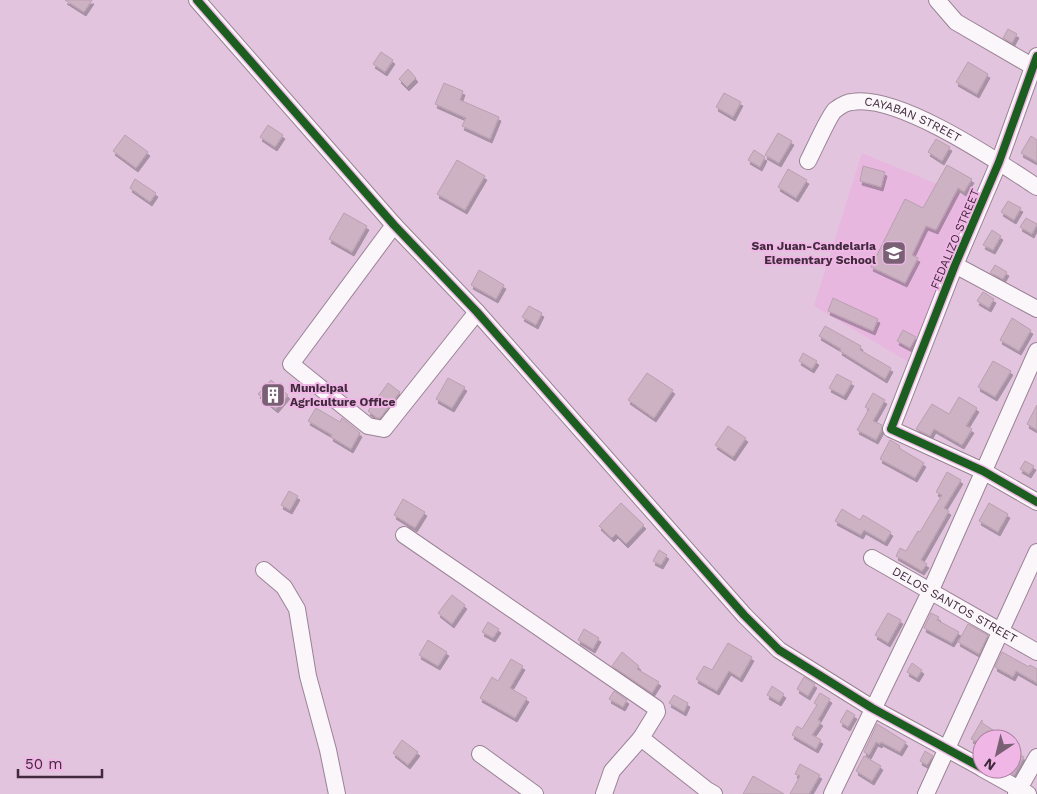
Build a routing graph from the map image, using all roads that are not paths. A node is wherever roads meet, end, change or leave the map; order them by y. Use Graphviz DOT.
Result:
graph roads {
  1 [pos="937,0"];
  2 [pos="205,3"];
  3 [pos="1035,64"];
  4 [pos="808,161"];
  5 [pos="999,162"];
  6 [pos="1037,187"];
  7 [pos="394,225"];
  8 [pos="955,265"];
  9 [pos="1037,309"];
  10 [pos="477,312"];
  11 [pos="1037,351"];
  12 [pos="983,471"];
  13 [pos="1037,502"];
  14 [pos="404,535"];
  15 [pos="1037,552"];
  16 [pos="872,558"];
  17 [pos="264,570"];
  18 [pos="930,592"];
  19 [pos="1002,632"];
  20 [pos="1037,652"];
  21 [pos="872,708"];
  22 [pos="641,738"];
  23 [pos="946,748"];
  24 [pos="480,754"];
  25 [pos="1037,757"];
  26 [pos="972,763"];
  27 [pos="1000,779"];
  28 [pos="1021,792"];
  29 [pos="337,794"];
  30 [pos="535,794"];
  31 [pos="604,794"];
  32 [pos="714,794"];
  33 [pos="832,794"];
  34 [pos="926,794"];
  1 -- 3 [label="street"];
  2 -- 7 [label="street"];
  3 -- 5 [label="street, FEDALIZO STREET"];
  4 -- 5 [label="street, CAYABAN STREET"];
  5 -- 6 [label="street, CAYABAN STREET"];
  5 -- 8 [label="street, FEDALIZO STREET"];
  7 -- 10 [label="street"];
  7 -- 10 [label="street"];
  8 -- 9 [label="street"];
  8 -- 12 [label="street, FEDALIZO STREET"];
  10 -- 21 [label="street"];
  11 -- 12 [label="street"];
  12 -- 13 [label="street"];
  12 -- 18 [label="street"];
  14 -- 22 [label="street"];
  15 -- 19 [label="street"];
  16 -- 18 [label="street, DELOS SANTOS STREET"];
  17 -- 29 [label="street"];
  18 -- 19 [label="street, DELOS SANTOS STREET"];
  18 -- 21 [label="street"];
  19 -- 20 [label="street, DELOS SANTOS STREET"];
  19 -- 23 [label="street"];
  21 -- 23 [label="street"];
  21 -- 33 [label="street"];
  22 -- 31 [label="street"];
  22 -- 32 [label="street"];
  23 -- 26 [label="street"];
  23 -- 34 [label="street"];
  24 -- 30 [label="street"];
  25 -- 28 [label="street"];
  27 -- 28 [label="street"];
}
